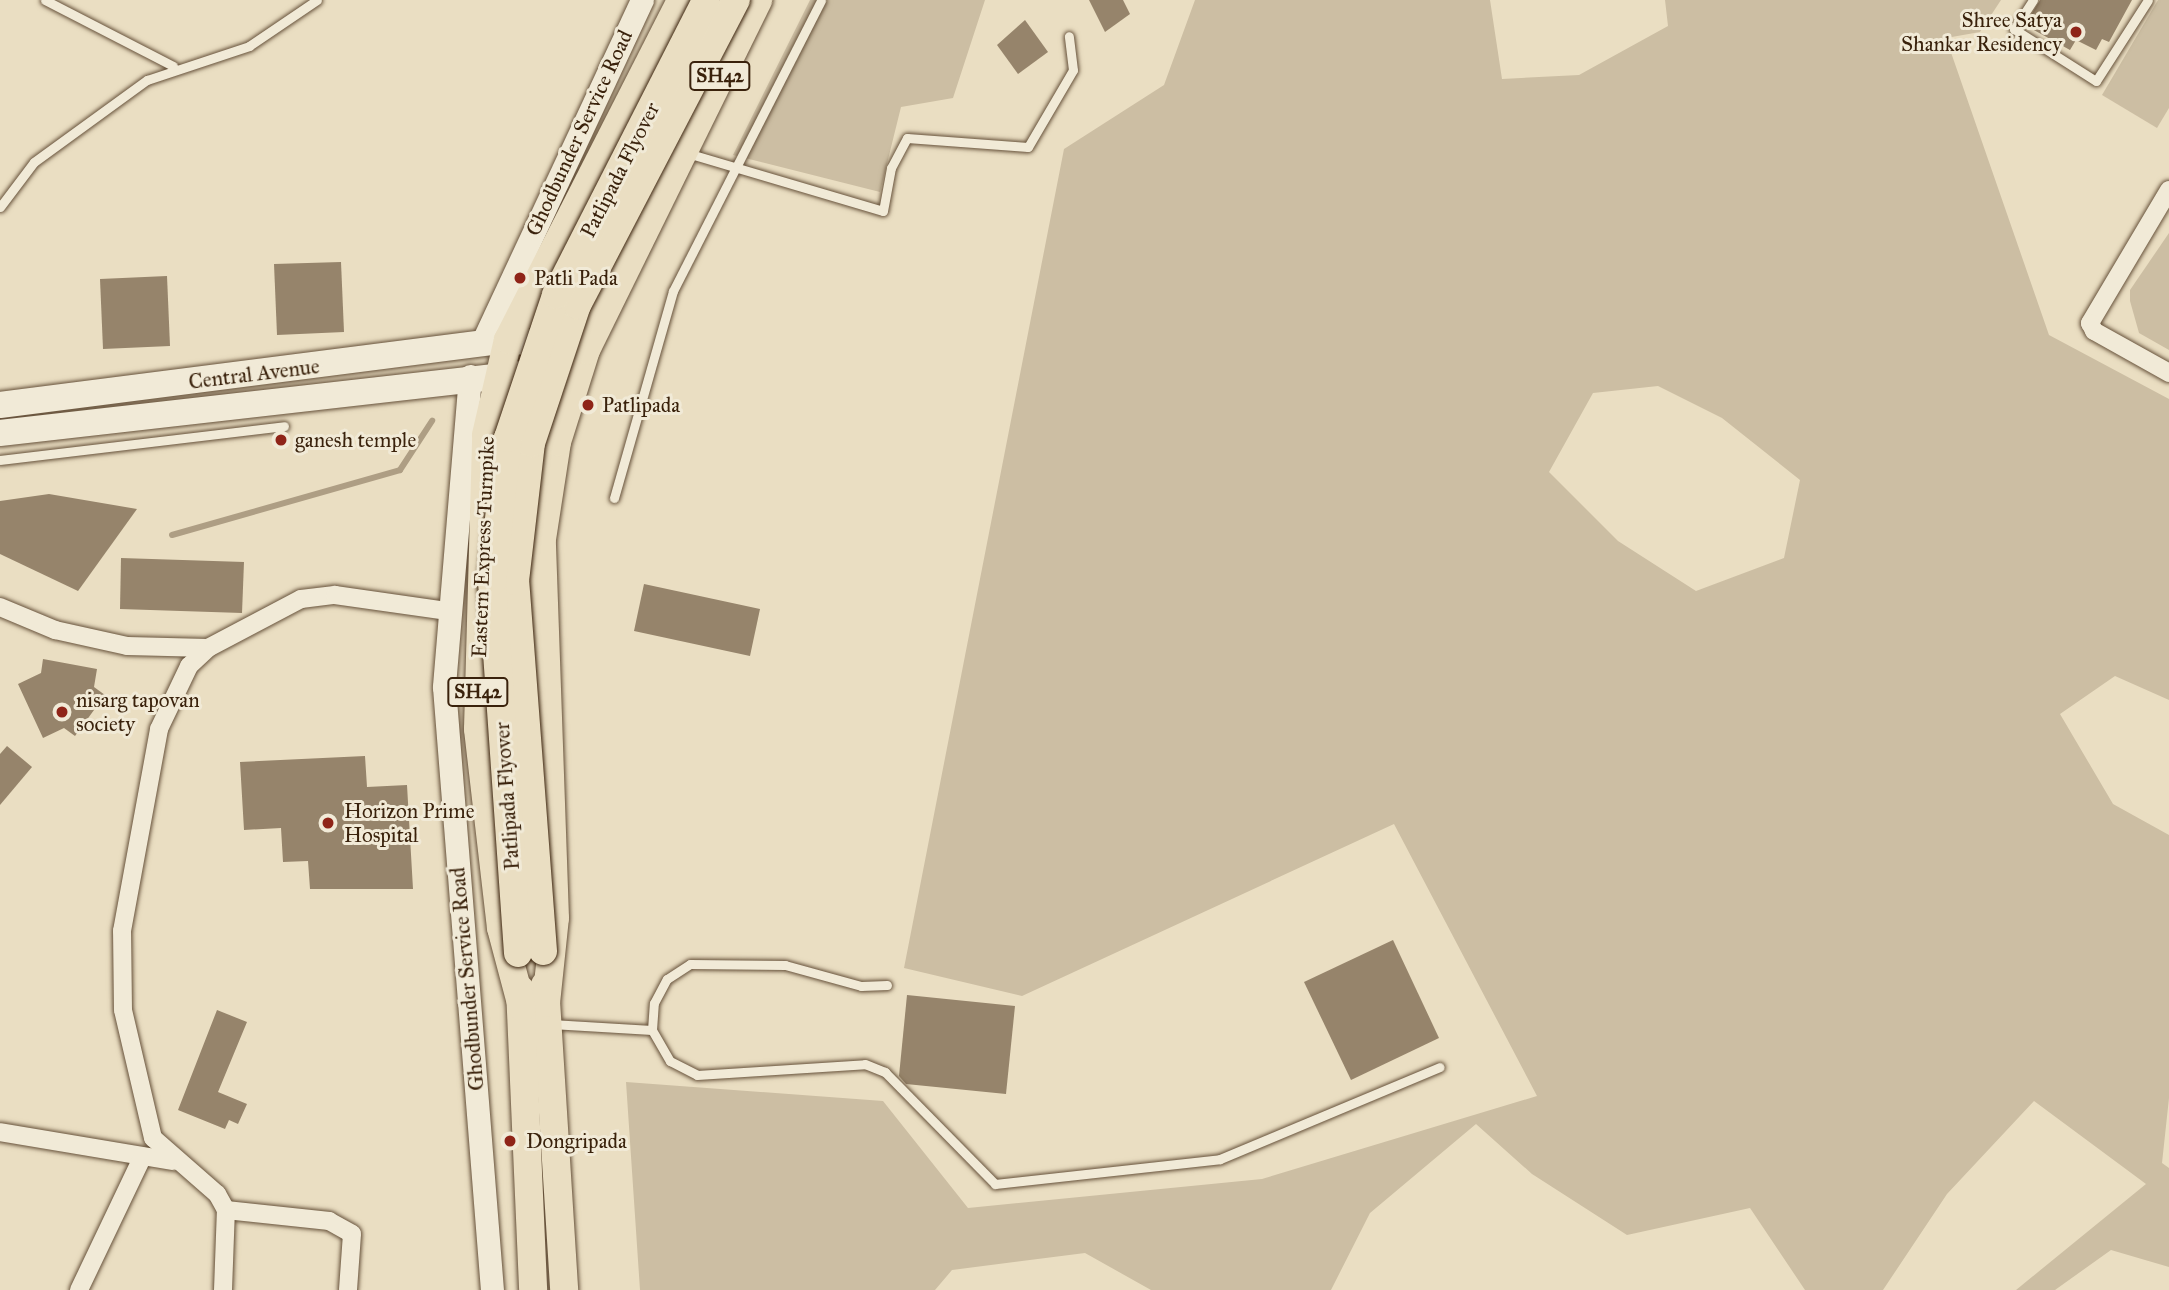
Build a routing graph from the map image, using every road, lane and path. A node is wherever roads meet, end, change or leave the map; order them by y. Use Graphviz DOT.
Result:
graph roads {
  1 [pos="45,0"];
  2 [pos="317,0"];
  3 [pos="642,0"];
  4 [pos="681,0"];
  5 [pos="706,0"];
  6 [pos="736,0"];
  7 [pos="758,0"];
  8 [pos="821,0"];
  9 [pos="2033,0"];
  10 [pos="2148,0"];
  11 [pos="1069,36"];
  12 [pos="173,66"];
  13 [pos="682,152"];
  14 [pos="734,167"];
  15 [pos="2169,190"];
  16 [pos="0,207"];
  17 [pos="495,341"];
  18 [pos="586,350"];
  19 [pos="2169,373"];
  20 [pos="499,374"];
  21 [pos="470,376"];
  22 [pos="577,376"];
  23 [pos="0,405"];
  24 [pos="284,426"];
  25 [pos="0,433"];
  26 [pos="0,460"];
  27 [pos="614,498"];
  28 [pos="0,607"];
  29 [pos="448,611"];
  30 [pos="208,648"];
  31 [pos="530,952"];
  32 [pos="887,985"];
  33 [pos="539,1012"];
  34 [pos="652,1030"];
  35 [pos="1440,1067"];
  36 [pos="0,1132"];
  37 [pos="143,1156"];
  38 [pos="174,1161"];
  39 [pos="226,1210"];
  40 [pos="79,1290"];
  41 [pos="223,1290"];
  42 [pos="348,1290"];
  43 [pos="492,1290"];
  44 [pos="533,1290"];
  45 [pos="564,1290"];
  1 -- 12 [label="lane"];
  2 -- 12 [label="lane"];
  3 -- 17 [label="street, Ghodbunder Service Road"];
  4 -- 17 [label="main road, Eastern Express Turnpike / SH42"];
  5 -- 31 [label="main road, Patlipada Flyover, bridge"];
  6 -- 31 [label="main road, Patlipada Flyover, bridge"];
  7 -- 13 [label="main road, SH42"];
  8 -- 14 [label="lane"];
  9 -- 10 [label="lane"];
  11 -- 14 [label="lane"];
  12 -- 16 [label="lane"];
  13 -- 14 [label="lane"];
  13 -- 18 [label="main road, SH42"];
  14 -- 27 [label="lane"];
  15 -- 19 [label="street"];
  17 -- 18 [label="main road, Central Avenue"];
  17 -- 20 [label="main road, Eastern Express Turnpike / SH42"];
  17 -- 23 [label="main road, Central Avenue"];
  18 -- 22 [label="main road, SH42"];
  20 -- 21 [label="main road, Central Avenue"];
  20 -- 22 [label="main road, Central Avenue"];
  20 -- 33 [label="main road, Eastern Express Turnpike / SH42"];
  21 -- 25 [label="main road, Central Avenue"];
  21 -- 29 [label="street, Ghodbunder Service Road"];
  22 -- 33 [label="main road, SH42"];
  24 -- 26 [label="lane"];
  28 -- 30 [label="street"];
  29 -- 30 [label="street"];
  29 -- 43 [label="street, Ghodbunder Service Road"];
  30 -- 38 [label="street"];
  31 -- 33 [label="main road, Patlipada Flyover"];
  32 -- 34 [label="lane"];
  33 -- 34 [label="lane"];
  33 -- 44 [label="main road, SH42"];
  33 -- 45 [label="main road, SH42"];
  34 -- 35 [label="lane"];
  36 -- 37 [label="street"];
  37 -- 38 [label="street"];
  37 -- 40 [label="street"];
  38 -- 39 [label="street"];
  39 -- 41 [label="street"];
  39 -- 42 [label="street"];
}
